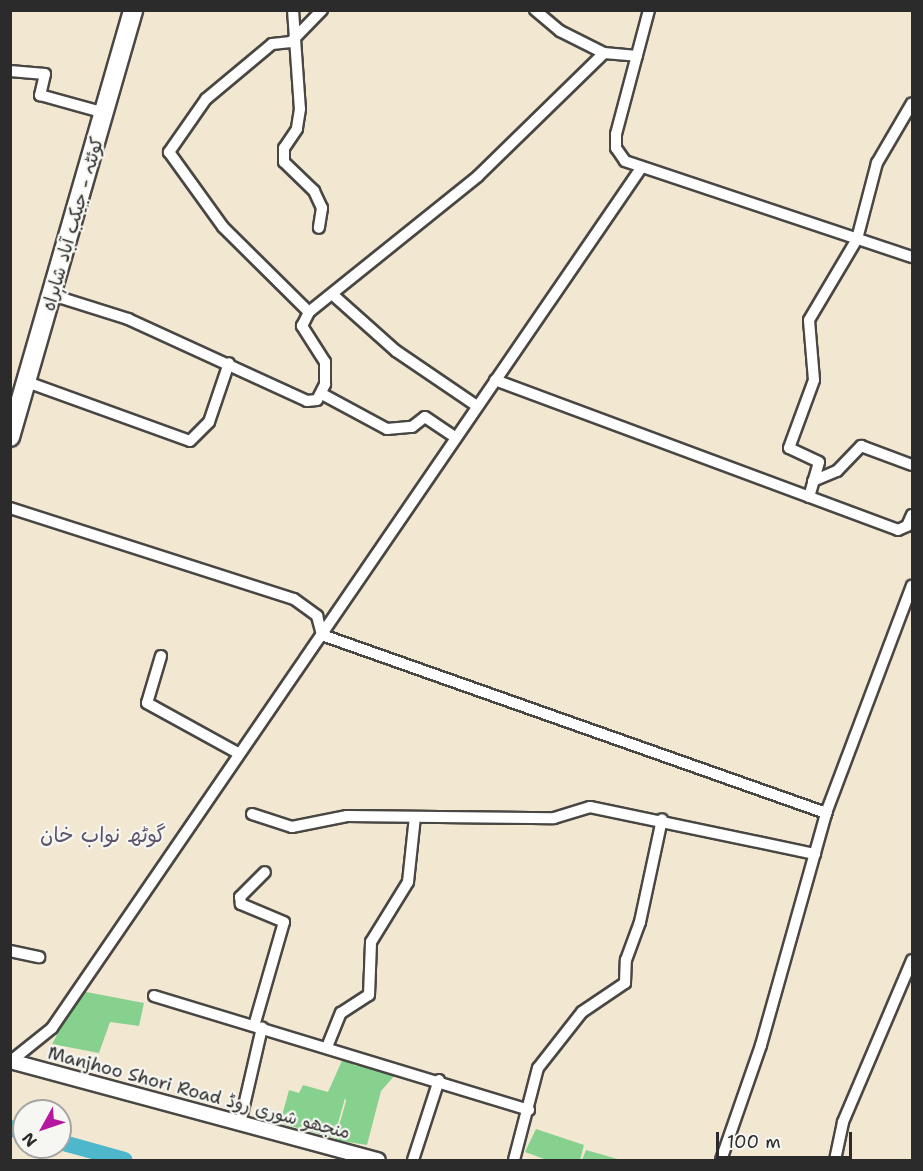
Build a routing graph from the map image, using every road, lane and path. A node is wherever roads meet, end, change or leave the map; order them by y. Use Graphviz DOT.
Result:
graph roads {
  1 [pos="133,10"];
  2 [pos="293,10"];
  3 [pos="322,10"];
  4 [pos="535,10"];
  5 [pos="649,10"];
  6 [pos="291,42"];
  7 [pos="604,53"];
  8 [pos="637,56"];
  9 [pos="10,70"];
  10 [pos="912,103"];
  11 [pos="105,113"];
  12 [pos="641,168"];
  13 [pos="319,228"];
  14 [pos="857,239"];
  15 [pos="912,257"];
  16 [pos="332,294"];
  17 [pos="52,295"];
  18 [pos="309,312"];
  19 [pos="229,363"];
  20 [pos="495,380"];
  21 [pos="27,382"];
  22 [pos="322,394"];
  23 [pos="477,406"];
  24 [pos="10,437"];
  25 [pos="456,438"];
  26 [pos="912,465"];
  27 [pos="813,481"];
  28 [pos="809,497"];
  29 [pos="10,508"];
  30 [pos="912,515"];
  31 [pos="912,586"];
  32 [pos="322,635"];
  33 [pos="161,656"];
  34 [pos="238,753"];
  35 [pos="826,813"];
  36 [pos="252,814"];
  37 [pos="415,817"];
  38 [pos="662,819"];
  39 [pos="815,854"];
  40 [pos="265,872"];
  41 [pos="10,951"];
  42 [pos="39,957"];
  43 [pos="912,960"];
  44 [pos="154,996"];
  45 [pos="258,1027"];
  46 [pos="327,1047"];
  47 [pos="11,1061"];
  48 [pos="439,1080"];
  49 [pos="529,1110"];
  50 [pos="240,1123"];
  51 [pos="378,1161"];
  52 [pos="413,1161"];
  53 [pos="514,1161"];
  54 [pos="721,1161"];
  55 [pos="835,1161"];
  1 -- 11 [label="highway, کوئٹہ - جیکب آباد شاہراہ"];
  2 -- 6 [label="street"];
  3 -- 6 [label="street"];
  4 -- 7 [label="street"];
  5 -- 8 [label="street"];
  6 -- 13 [label="street"];
  6 -- 18 [label="street"];
  7 -- 8 [label="street"];
  7 -- 16 [label="street"];
  8 -- 12 [label="street"];
  9 -- 11 [label="street"];
  10 -- 14 [label="street"];
  11 -- 17 [label="highway, کوئٹہ - جیکب آباد شاہراہ"];
  12 -- 14 [label="street"];
  12 -- 20 [label="street"];
  14 -- 15 [label="street"];
  14 -- 27 [label="street"];
  16 -- 18 [label="street"];
  16 -- 23 [label="street"];
  17 -- 19 [label="street"];
  17 -- 21 [label="highway, کوئٹہ - جیکب آباد شاہراہ"];
  18 -- 22 [label="street"];
  19 -- 21 [label="street"];
  19 -- 22 [label="street"];
  20 -- 23 [label="street"];
  20 -- 28 [label="street"];
  21 -- 24 [label="highway, کوئٹہ - جیکب آباد شاہراہ"];
  22 -- 25 [label="street"];
  23 -- 25 [label="street"];
  25 -- 32 [label="street"];
  26 -- 27 [label="street"];
  27 -- 28 [label="street"];
  28 -- 30 [label="street"];
  29 -- 32 [label="street"];
  31 -- 35 [label="street"];
  32 -- 34 [label="street"];
  32 -- 35 [label="street"];
  33 -- 34 [label="street"];
  34 -- 47 [label="street"];
  35 -- 39 [label="street"];
  36 -- 37 [label="street"];
  37 -- 38 [label="street"];
  37 -- 46 [label="street"];
  38 -- 39 [label="street"];
  38 -- 49 [label="street"];
  39 -- 54 [label="street"];
  40 -- 45 [label="street"];
  41 -- 42 [label="street"];
  43 -- 55 [label="street"];
  44 -- 45 [label="street"];
  45 -- 46 [label="street"];
  45 -- 50 [label="street"];
  46 -- 48 [label="street"];
  47 -- 50 [label="street, Manjhoo Shori Road منجھو شوری روڈ"];
  48 -- 49 [label="street"];
  48 -- 52 [label="street"];
  49 -- 53 [label="street"];
  50 -- 51 [label="street, Manjhoo Shori Road منجھو شوری روڈ"];
}
